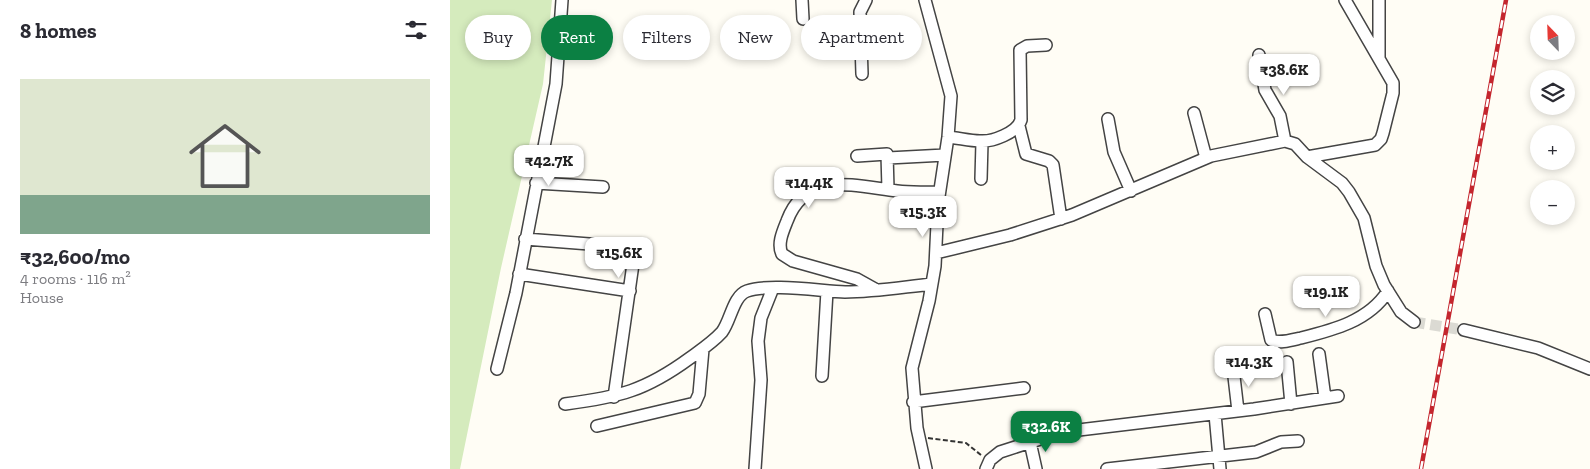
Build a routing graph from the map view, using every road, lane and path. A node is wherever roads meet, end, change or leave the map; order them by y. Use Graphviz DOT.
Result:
graph roads {
  1 [pos="562,0"];
  2 [pos="802,0"];
  3 [pos="866,0"];
  4 [pos="925,0"];
  5 [pos="1346,0"];
  6 [pos="1379,0"];
  7 [pos="803,15"];
  8 [pos="1046,45"];
  9 [pos="1259,56"];
  10 [pos="1379,57"];
  11 [pos="862,74"];
  12 [pos="1194,113"];
  13 [pos="1108,119"];
  14 [pos="1019,126"];
  15 [pos="948,137"];
  16 [pos="1285,141"];
  17 [pos="982,142"];
  18 [pos="945,155"];
  19 [pos="857,156"];
  20 [pos="1307,157"];
  21 [pos="888,158"];
  22 [pos="1206,158"];
  23 [pos="981,179"];
  24 [pos="536,183"];
  25 [pos="603,188"];
  26 [pos="888,189"];
  27 [pos="1131,191"];
  28 [pos="939,192"];
  29 [pos="1061,219"];
  30 [pos="525,239"];
  31 [pos="936,252"];
  32 [pos="519,274"];
  33 [pos="932,284"];
  34 [pos="773,288"];
  35 [pos="875,289"];
  36 [pos="630,291"];
  37 [pos="827,291"];
  38 [pos="1388,291"];
  39 [pos="1265,314"];
  40 [pos="1414,322"];
  41 [pos="1464,330"];
  42 [pos="703,349"];
  43 [pos="1319,354"];
  44 [pos="1287,362"];
  45 [pos="1233,368"];
  46 [pos="497,369"];
  47 [pos="1590,369"];
  48 [pos="822,376"];
  49 [pos="1024,388"];
  50 [pos="1338,396"];
  51 [pos="614,397"];
  52 [pos="1325,398"];
  53 [pos="913,402"];
  54 [pos="564,404"];
  55 [pos="1291,404"];
  56 [pos="1238,411"];
  57 [pos="1215,414"];
  58 [pos="597,426"];
  59 [pos="918,436"];
  60 [pos="1298,441"];
  61 [pos="1030,442"];
  62 [pos="1219,456"];
  63 [pos="991,464"];
  64 [pos="755,469"];
  65 [pos="926,469"];
  66 [pos="1036,469"];
  67 [pos="1107,469"];
  68 [pos="1220,469"];
  1 -- 24 [label="street"];
  2 -- 7 [label="street"];
  3 -- 11 [label="street"];
  4 -- 15 [label="street"];
  5 -- 10 [label="street"];
  6 -- 10 [label="street"];
  8 -- 14 [label="street"];
  9 -- 16 [label="street"];
  10 -- 20 [label="street"];
  12 -- 22 [label="street"];
  13 -- 27 [label="street"];
  14 -- 17 [label="street"];
  14 -- 29 [label="street"];
  15 -- 17 [label="street"];
  15 -- 18 [label="street"];
  16 -- 20 [label="street"];
  16 -- 22 [label="street"];
  17 -- 23 [label="street"];
  18 -- 21 [label="street"];
  18 -- 28 [label="street"];
  19 -- 21 [label="street"];
  20 -- 38 [label="street"];
  21 -- 26 [label="street"];
  22 -- 27 [label="street"];
  24 -- 25 [label="street"];
  24 -- 30 [label="street"];
  26 -- 28 [label="street"];
  26 -- 35 [label="street"];
  27 -- 29 [label="street"];
  28 -- 31 [label="street"];
  29 -- 31 [label="street"];
  30 -- 32 [label="street"];
  30 -- 36 [label="street"];
  31 -- 33 [label="street"];
  32 -- 36 [label="street"];
  32 -- 46 [label="street"];
  33 -- 35 [label="street"];
  33 -- 53 [label="street"];
  34 -- 37 [label="street"];
  34 -- 42 [label="street"];
  34 -- 64 [label="street"];
  35 -- 37 [label="street"];
  36 -- 51 [label="street"];
  37 -- 48 [label="street"];
  38 -- 39 [label="street"];
  38 -- 40 [label="street"];
  41 -- 47 [label="street"];
  42 -- 51 [label="street"];
  42 -- 58 [label="street"];
  43 -- 52 [label="street"];
  44 -- 55 [label="street"];
  45 -- 56 [label="street"];
  49 -- 53 [label="street"];
  50 -- 52 [label="street"];
  51 -- 54 [label="street"];
  52 -- 55 [label="street"];
  53 -- 59 [label="street"];
  55 -- 56 [label="street"];
  56 -- 57 [label="street"];
  57 -- 61 [label="street"];
  57 -- 62 [label="street"];
  59 -- 63 [label="path"];
  59 -- 65 [label="street"];
  60 -- 62 [label="street"];
  61 -- 63 [label="street"];
  61 -- 66 [label="street"];
  62 -- 67 [label="street"];
  62 -- 68 [label="street"];
}
